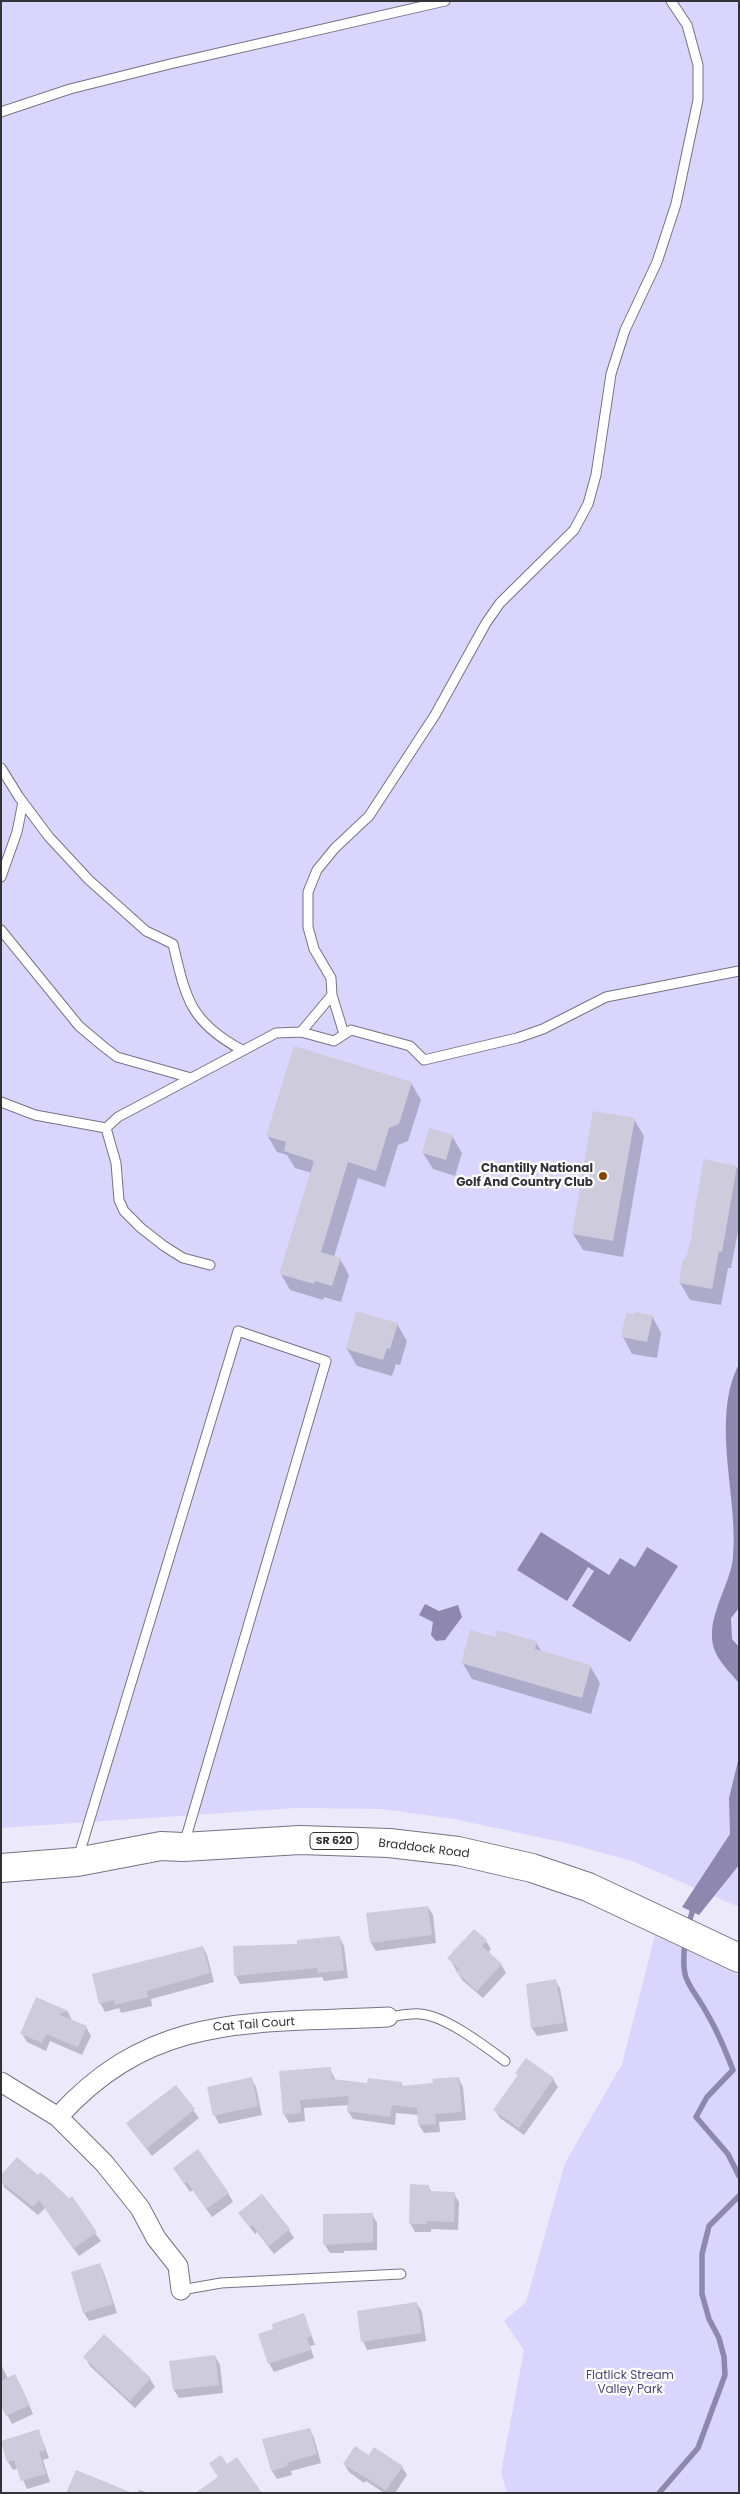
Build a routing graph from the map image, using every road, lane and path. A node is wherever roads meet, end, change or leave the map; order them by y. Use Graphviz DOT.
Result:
graph roads {
  1 [pos="445,1"];
  2 [pos="671,1"];
  3 [pos="1,112"];
  4 [pos="1,768"];
  5 [pos="23,802"];
  6 [pos="1,876"];
  7 [pos="1,930"];
  8 [pos="739,972"];
  9 [pos="332,995"];
  10 [pos="301,1032"];
  11 [pos="344,1034"];
  12 [pos="242,1050"];
  13 [pos="191,1078"];
  14 [pos="1,1102"];
  15 [pos="106,1128"];
  16 [pos="210,1266"];
  17 [pos="183,1847"];
  18 [pos="77,1862"];
  19 [pos="1,1868"];
  20 [pos="739,1958"];
  21 [pos="388,2017"];
  22 [pos="505,2061"];
  23 [pos="1,2082"];
  24 [pos="58,2117"];
  25 [pos="401,2274"];
  26 [pos="181,2290"];
  1 -- 3 [label="lane"];
  2 -- 9 [label="lane"];
  4 -- 5 [label="lane"];
  5 -- 6 [label="lane"];
  5 -- 12 [label="lane"];
  7 -- 13 [label="lane"];
  8 -- 11 [label="lane"];
  9 -- 10 [label="lane"];
  9 -- 11 [label="lane"];
  10 -- 11 [label="lane"];
  10 -- 12 [label="lane"];
  12 -- 13 [label="lane"];
  13 -- 15 [label="lane"];
  14 -- 15 [label="lane"];
  15 -- 16 [label="lane"];
  17 -- 18 [label="main road, Braddock Road / SR 620"];
  17 -- 18 [label="lane"];
  17 -- 20 [label="main road, Braddock Road / SR 620"];
  18 -- 19 [label="main road, Braddock Road / SR 620"];
  21 -- 22 [label="lane"];
  21 -- 24 [label="street, Cat Tail Court"];
  23 -- 24 [label="street"];
  24 -- 26 [label="street"];
  25 -- 26 [label="lane"];
}
